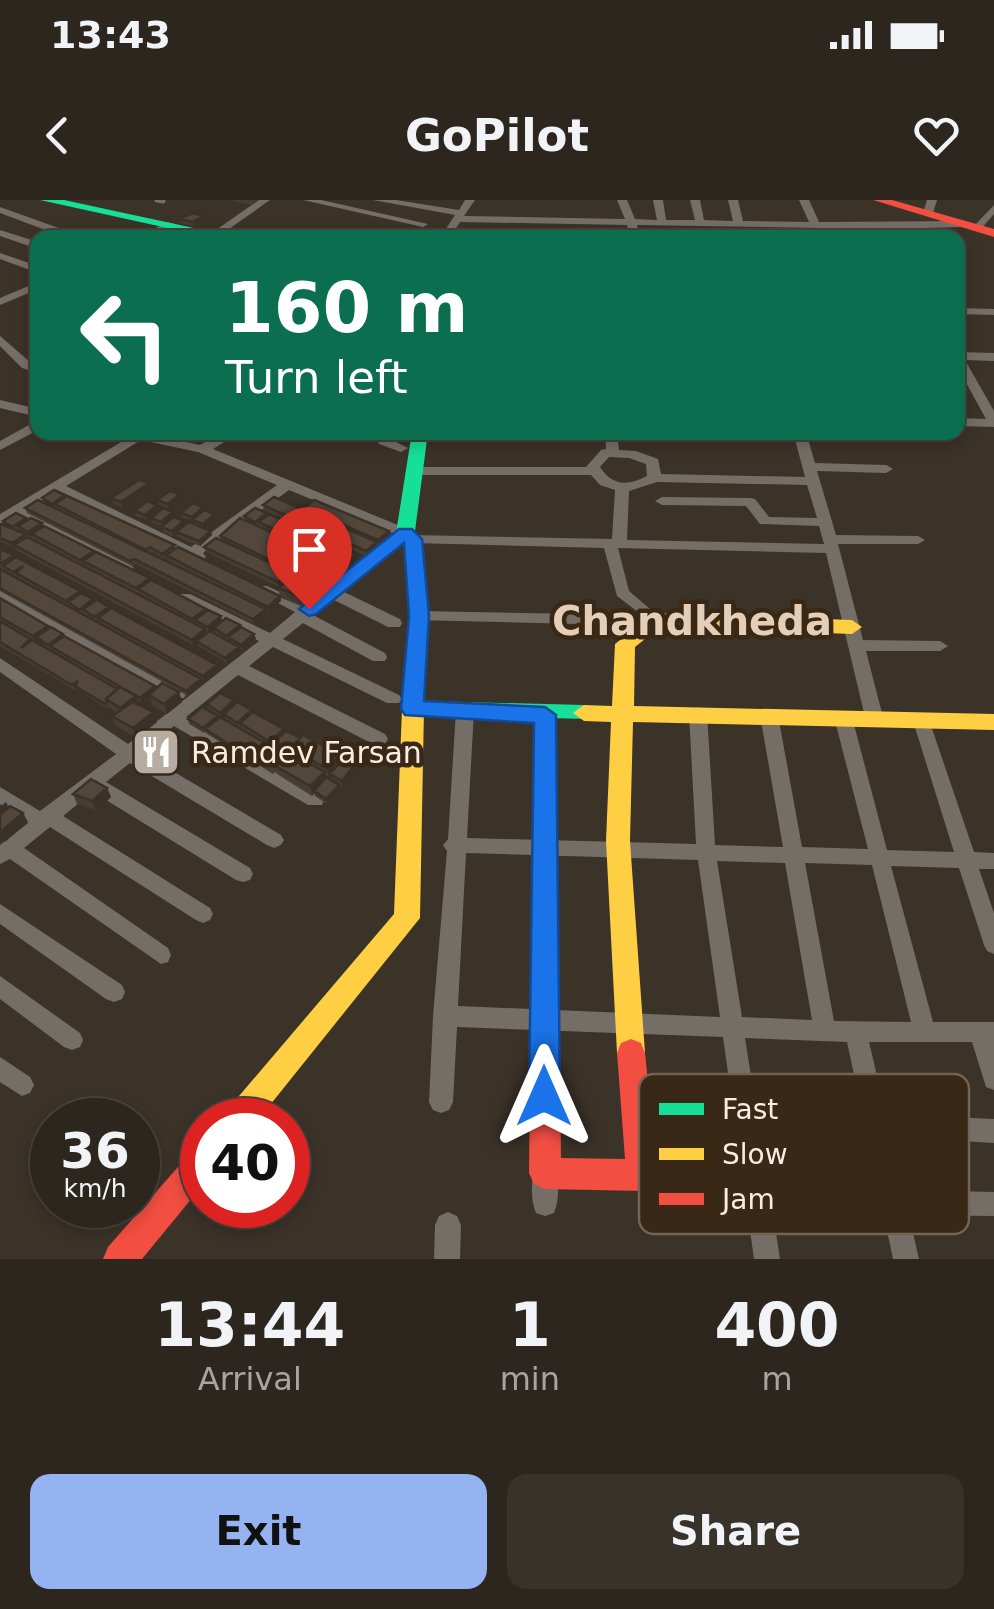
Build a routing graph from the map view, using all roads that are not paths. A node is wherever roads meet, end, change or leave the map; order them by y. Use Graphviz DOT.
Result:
graph roads {
  1 [pos="265,200"];
  2 [pos="308,200"];
  3 [pos="470,200"];
  4 [pos="622,200"];
  5 [pos="658,200"];
  6 [pos="695,200"];
  7 [pos="733,200"];
  8 [pos="804,200"];
  9 [pos="60,201"];
  10 [pos="383,201"];
  11 [pos="887,201"];
  12 [pos="404,202"];
  13 [pos="930,207"];
  14 [pos="163,209"];
  15 [pos="994,209"];
  16 [pos="0,210"];
  17 [pos="371,215"];
  18 [pos="459,216"];
  19 [pos="631,222"];
  20 [pos="662,223"];
  21 [pos="700,223"];
  22 [pos="423,224"];
  23 [pos="736,224"];
  24 [pos="790,224"];
  25 [pos="814,225"];
  26 [pos="882,226"];
  27 [pos="977,228"];
  28 [pos="56,230"];
  29 [pos="148,230"];
  30 [pos="213,230"];
  31 [pos="233,230"];
  32 [pos="450,230"];
  33 [pos="633,230"];
  34 [pos="736,230"];
  35 [pos="793,230"];
  36 [pos="884,230"];
  37 [pos="0,233"];
  38 [pos="30,243"];
  39 [pos="0,256"];
  40 [pos="30,267"];
  41 [pos="30,289"];
  42 [pos="0,302"];
  43 [pos="965,312"];
  44 [pos="994,312"];
  45 [pos="0,339"];
  46 [pos="994,357"];
  47 [pos="965,362"];
  48 [pos="30,363"];
  49 [pos="965,373"];
  50 [pos="0,404"];
  51 [pos="30,411"];
  52 [pos="965,422"];
  53 [pos="994,422"];
  54 [pos="30,429"];
  55 [pos="133,440"];
  56 [pos="176,440"];
  57 [pos="219,440"];
  58 [pos="384,440"];
  59 [pos="419,440"];
  60 [pos="611,440"];
  61 [pos="801,440"];
  62 [pos="0,446"];
  63 [pos="401,448"];
  64 [pos="202,449"];
  65 [pos="613,453"];
  66 [pos="886,468"];
  67 [pos="415,471"];
  68 [pos="594,471"];
  69 [pos="812,474"];
  70 [pos="654,478"];
  71 [pos="288,483"];
  72 [pos="56,486"];
  73 [pos="622,488"];
  74 [pos="662,500"];
  75 [pos="16,510"];
  76 [pos="0,520"];
  77 [pos="825,522"];
  78 [pos="409,536"];
  79 [pos="918,540"];
  80 [pos="615,544"];
  81 [pos="831,544"];
  82 [pos="192,554"];
  83 [pos="210,562"];
  84 [pos="150,580"];
  85 [pos="245,580"];
  86 [pos="167,589"];
  87 [pos="330,592"];
  88 [pos="0,594"];
  89 [pos="304,613"];
  90 [pos="419,616"];
  91 [pos="578,619"];
  92 [pos="655,620"];
  93 [pos="394,623"];
  94 [pos="854,636"];
  95 [pos="268,642"];
  96 [pos="940,646"];
  97 [pos="379,657"];
  98 [pos="212,662"];
  99 [pos="0,664"];
  100 [pos="233,669"];
  101 [pos="192,702"];
  102 [pos="403,704"];
  103 [pos="465,710"];
  104 [pos="698,714"];
  105 [pos="545,715"];
  106 [pos="616,715"];
  107 [pos="769,716"];
  108 [pos="843,716"];
  109 [pos="874,717"];
  110 [pos="172,718"];
  111 [pos="920,718"];
  112 [pos="994,722"];
  113 [pos="379,740"];
  114 [pos="128,752"];
  115 [pos="91,782"];
  116 [pos="0,794"];
  117 [pos="315,800"];
  118 [pos="44,819"];
  119 [pos="274,840"];
  120 [pos="454,845"];
  121 [pos="545,849"];
  122 [pos="621,849"];
  123 [pos="706,850"];
  124 [pos="5,852"];
  125 [pos="796,854"];
  126 [pos="880,858"];
  127 [pos="968,860"];
  128 [pos="994,861"];
  129 [pos="242,874"];
  130 [pos="0,913"];
  131 [pos="202,914"];
  132 [pos="994,945"];
  133 [pos="161,956"];
  134 [pos="0,986"];
  135 [pos="114,992"];
  136 [pos="444,1016"];
  137 [pos="544,1019"];
  138 [pos="630,1024"];
  139 [pos="729,1025"];
  140 [pos="824,1030"];
  141 [pos="924,1030"];
  142 [pos="987,1031"];
  143 [pos="856,1032"];
  144 [pos="72,1040"];
  145 [pos="0,1068"];
  146 [pos="737,1074"];
  147 [pos="865,1074"];
  148 [pos="994,1079"];
  149 [pos="22,1085"];
  150 [pos="258,1098"];
  151 [pos="440,1102"];
  152 [pos="969,1129"];
  153 [pos="994,1130"];
  154 [pos="639,1137"];
  155 [pos="545,1173"];
  156 [pos="639,1175"];
  157 [pos="180,1189"];
  158 [pos="546,1204"];
  159 [pos="969,1204"];
  160 [pos="994,1204"];
  161 [pos="448,1226"];
  162 [pos="763,1234"];
  163 [pos="900,1234"];
  164 [pos="120,1259"];
  165 [pos="447,1259"];
  166 [pos="767,1259"];
  167 [pos="906,1259"];
  1 -- 31 [label="street"];
  2 -- 17 [label="street"];
  3 -- 18 [label="street"];
  4 -- 19 [label="street"];
  5 -- 20 [label="street"];
  6 -- 21 [label="street"];
  7 -- 23 [label="street"];
  8 -- 25 [label="street"];
  9 -- 14 [label="street"];
  10 -- 12 [label="street"];
  10 -- 17 [label="street"];
  11 -- 13 [label="street"];
  12 -- 18 [label="street"];
  13 -- 27 [label="street"];
  14 -- 29 [label="street"];
  14 -- 30 [label="street"];
  15 -- 27 [label="street"];
  16 -- 28 [label="street"];
  17 -- 22 [label="street"];
  18 -- 19 [label="street"];
  18 -- 32 [label="street"];
  19 -- 20 [label="street"];
  19 -- 33 [label="street"];
  20 -- 21 [label="street"];
  21 -- 23 [label="street"];
  23 -- 24 [label="street"];
  23 -- 34 [label="street"];
  24 -- 25 [label="street"];
  24 -- 35 [label="street"];
  25 -- 26 [label="street"];
  26 -- 27 [label="street"];
  26 -- 36 [label="street"];
  37 -- 38 [label="street"];
  39 -- 40 [label="street"];
  41 -- 42 [label="street"];
  43 -- 44 [label="street"];
  45 -- 48 [label="street"];
  46 -- 47 [label="street"];
  49 -- 53 [label="street"];
  50 -- 51 [label="street"];
  52 -- 53 [label="street"];
  54 -- 62 [label="street"];
  55 -- 72 [label="street"];
  56 -- 64 [label="street"];
  57 -- 64 [label="street"];
  58 -- 63 [label="street"];
  59 -- 67 [label="street"];
  60 -- 65 [label="street"];
  61 -- 69 [label="street"];
  64 -- 71 [label="street"];
  65 -- 68 [label="street"];
  65 -- 70 [label="street"];
  66 -- 69 [label="street"];
  67 -- 68 [label="street"];
  67 -- 78 [label="street"];
  68 -- 73 [label="street"];
  69 -- 70 [label="street"];
  69 -- 77 [label="street"];
  70 -- 73 [label="street"];
  71 -- 78 [label="street"];
  71 -- 82 [label="street"];
  72 -- 75 [label="street"];
  72 -- 82 [label="street"];
  73 -- 80 [label="street"];
  74 -- 77 [label="street"];
  75 -- 76 [label="street"];
  75 -- 84 [label="street"];
  77 -- 81 [label="street"];
  78 -- 80 [label="street"];
  78 -- 87 [label="street"];
  78 -- 90 [label="street"];
  79 -- 81 [label="street"];
  80 -- 81 [label="street"];
  80 -- 92 [label="street"];
  81 -- 94 [label="street"];
  82 -- 83 [label="street"];
  85 -- 89 [label="street"];
  86 -- 95 [label="street"];
  87 -- 89 [label="street"];
  87 -- 93 [label="street"];
  88 -- 101 [label="street"];
  89 -- 95 [label="street"];
  89 -- 97 [label="street"];
  90 -- 91 [label="street"];
  90 -- 102 [label="street"];
  92 -- 94 [label="street"];
  92 -- 106 [label="street"];
  94 -- 96 [label="street"];
  94 -- 109 [label="street"];
  95 -- 100 [label="street"];
  95 -- 102 [label="street"];
  98 -- 100 [label="street"];
  99 -- 114 [label="street"];
  100 -- 101 [label="street"];
  100 -- 113 [label="street"];
  101 -- 110 [label="street"];
  102 -- 103 [label="street"];
  102 -- 150 [label="street"];
  103 -- 105 [label="street"];
  103 -- 120 [label="street"];
  104 -- 106 [label="street"];
  104 -- 107 [label="street"];
  104 -- 123 [label="street"];
  105 -- 106 [label="street"];
  105 -- 121 [label="street"];
  106 -- 122 [label="street"];
  107 -- 108 [label="street"];
  107 -- 125 [label="street"];
  108 -- 109 [label="street"];
  108 -- 126 [label="street"];
  109 -- 111 [label="street"];
  110 -- 114 [label="street"];
  110 -- 117 [label="street"];
  111 -- 112 [label="street"];
  111 -- 127 [label="street"];
  114 -- 115 [label="street"];
  114 -- 119 [label="street"];
  115 -- 118 [label="street"];
  115 -- 129 [label="street"];
  116 -- 118 [label="street"];
  118 -- 124 [label="street"];
  118 -- 131 [label="street"];
  120 -- 121 [label="street"];
  120 -- 136 [label="street"];
  121 -- 122 [label="street"];
  121 -- 137 [label="street"];
  122 -- 123 [label="street"];
  122 -- 138 [label="street"];
  123 -- 125 [label="street"];
  123 -- 139 [label="street"];
  124 -- 133 [label="street"];
  125 -- 126 [label="street"];
  125 -- 140 [label="street"];
  126 -- 127 [label="street"];
  126 -- 141 [label="street"];
  127 -- 128 [label="street"];
  127 -- 132 [label="street"];
  130 -- 135 [label="street"];
  134 -- 144 [label="street"];
  136 -- 137 [label="street"];
  136 -- 151 [label="street"];
  137 -- 138 [label="street"];
  137 -- 155 [label="street"];
  138 -- 139 [label="street"];
  138 -- 154 [label="street"];
  139 -- 140 [label="street"];
  139 -- 146 [label="street"];
  140 -- 143 [label="street"];
  141 -- 142 [label="street"];
  141 -- 143 [label="street"];
  142 -- 148 [label="street"];
  143 -- 147 [label="street"];
  145 -- 149 [label="street"];
  152 -- 153 [label="street"];
  155 -- 156 [label="street"];
  155 -- 158 [label="street"];
  157 -- 164 [label="street"];
  159 -- 160 [label="street"];
  161 -- 165 [label="street"];
  162 -- 166 [label="street"];
  163 -- 167 [label="street"];
}
